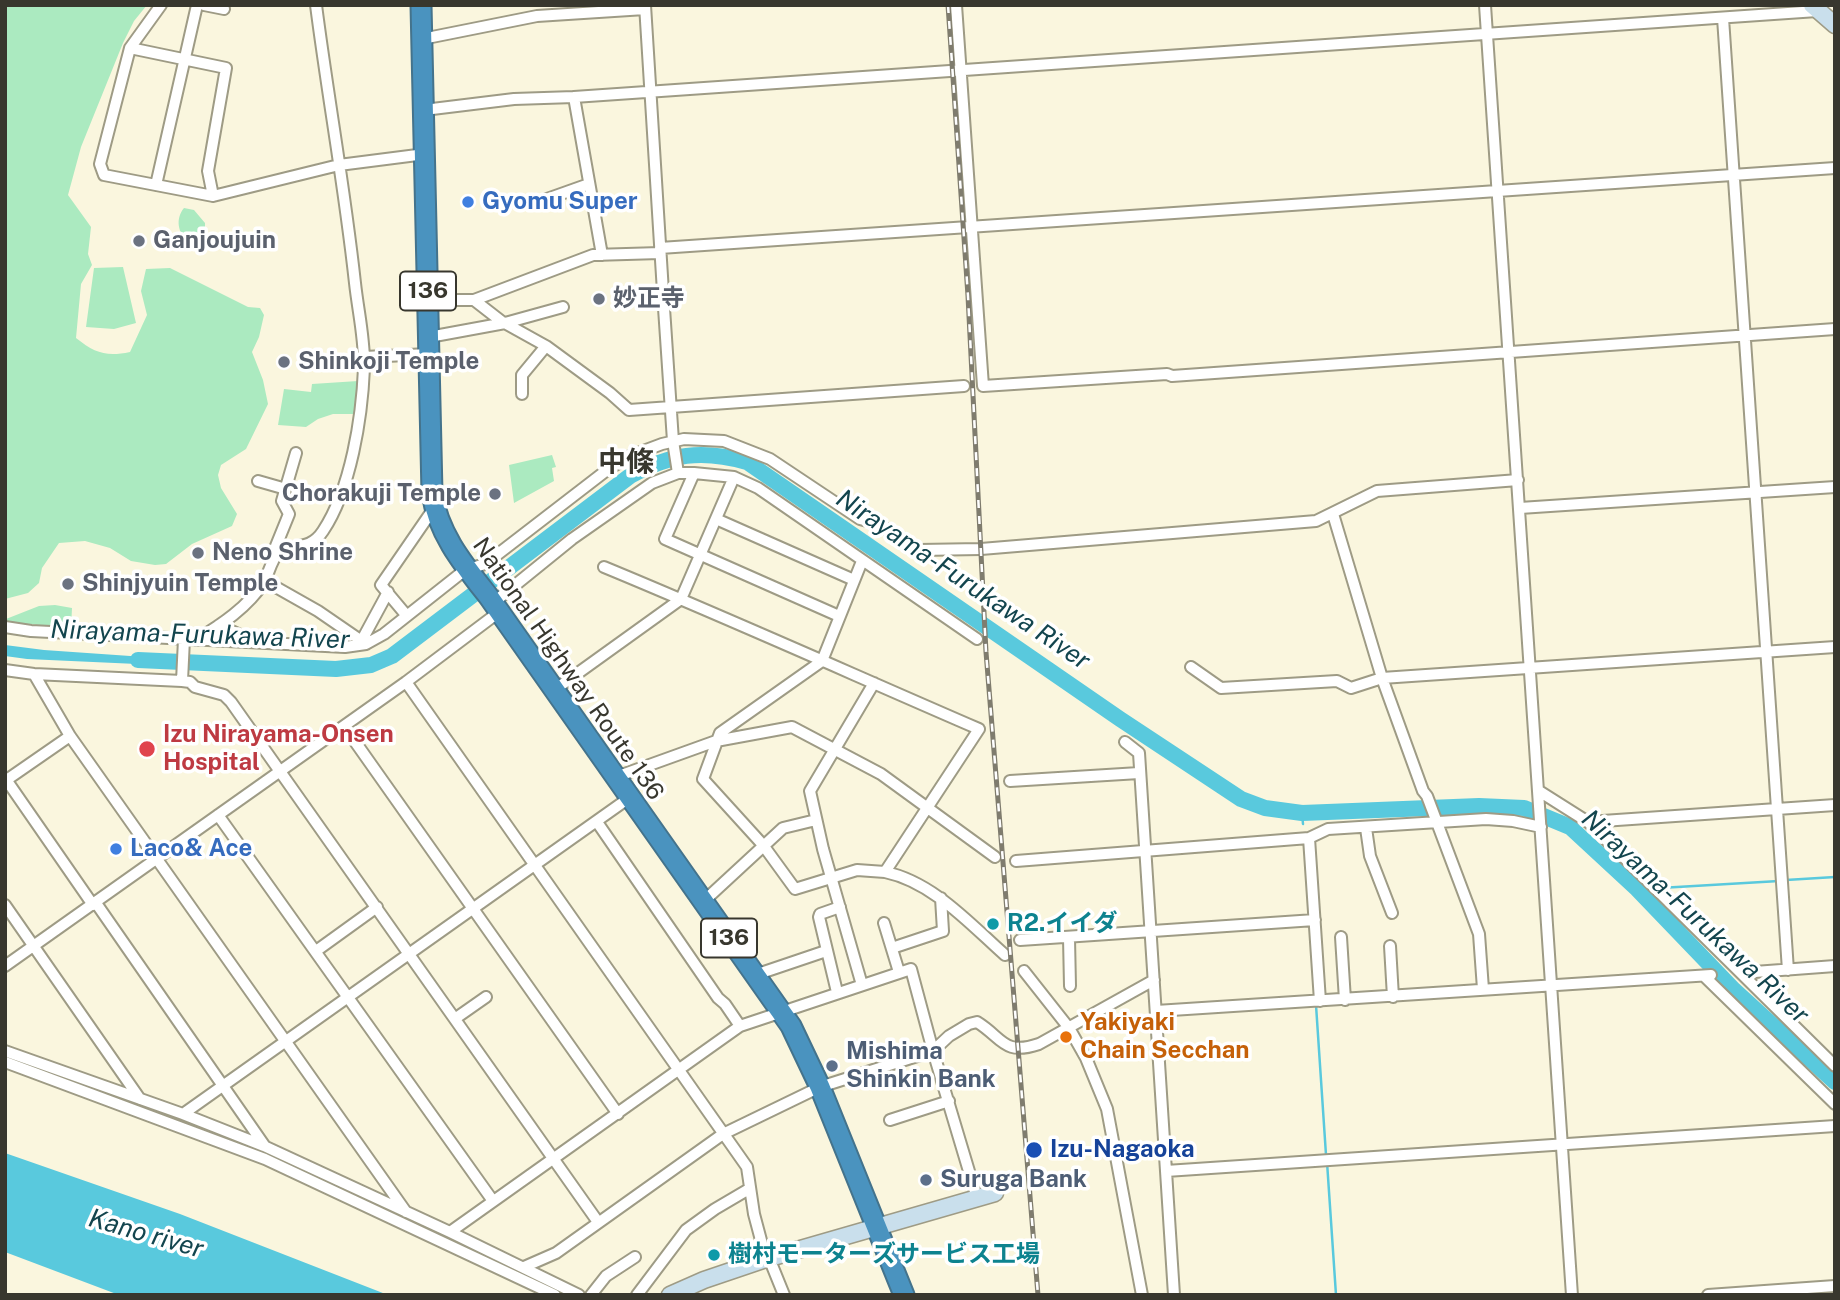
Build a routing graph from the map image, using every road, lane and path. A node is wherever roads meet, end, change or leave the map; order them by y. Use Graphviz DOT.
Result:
graph roads {
  1 [pos="161,5"];
  2 [pos="198,5"];
  3 [pos="204,5"];
  4 [pos="316,5"];
  5 [pos="421,5"];
  6 [pos="956,5"];
  7 [pos="1485,5"];
  8 [pos="645,7"];
  9 [pos="1815,8"];
  10 [pos="224,9"];
  11 [pos="587,9"];
  12 [pos="535,11"];
  13 [pos="1723,18"];
  14 [pos="1835,25"];
  15 [pos="1487,33"];
  16 [pos="422,39"];
  17 [pos="130,48"];
  18 [pos="185,58"];
  19 [pos="960,69"];
  20 [pos="650,91"];
  21 [pos="574,97"];
  22 [pos="424,110"];
  23 [pos="425,154"];
  24 [pos="339,165"];
  25 [pos="1835,168"];
  26 [pos="1733,175"];
  27 [pos="589,184"];
  28 [pos="156,185"];
  29 [pos="1498,192"];
  30 [pos="213,196"];
  31 [pos="544,200"];
  32 [pos="971,228"];
  33 [pos="660,251"];
  34 [pos="602,254"];
  35 [pos="428,300"];
  36 [pos="474,300"];
  37 [pos="563,307"];
  38 [pos="505,323"];
  39 [pos="1835,329"];
  40 [pos="1744,335"];
  41 [pos="429,346"];
  42 [pos="545,346"];
  43 [pos="1509,352"];
  44 [pos="364,357"];
  45 [pos="964,386"];
  46 [pos="522,394"];
  47 [pos="671,407"];
  48 [pos="673,443"];
  49 [pos="296,453"];
  50 [pos="678,472"];
  51 [pos="694,473"];
  52 [pos="734,477"];
  53 [pos="1518,480"];
  54 [pos="258,481"];
  55 [pos="1835,487"];
  56 [pos="286,489"];
  57 [pos="1755,492"];
  58 [pos="434,508"];
  59 [pos="1520,508"];
  60 [pos="1333,514"];
  61 [pos="716,519"];
  62 [pos="280,552"];
  63 [pos="700,555"];
  64 [pos="862,561"];
  65 [pos="604,567"];
  66 [pos="469,573"];
  67 [pos="854,580"];
  68 [pos="265,581"];
  69 [pos="388,592"];
  70 [pos="681,599"];
  71 [pos="494,604"];
  72 [pos="407,616"];
  73 [pos="839,616"];
  74 [pos="219,625"];
  75 [pos="5,627"];
  76 [pos="977,639"];
  77 [pos="188,641"];
  78 [pos="364,642"];
  79 [pos="256,643"];
  80 [pos="1835,647"];
  81 [pos="1765,651"];
  82 [pos="822,661"];
  83 [pos="1531,666"];
  84 [pos="1191,667"];
  85 [pos="5,670"];
  86 [pos="34,674"];
  87 [pos="1382,678"];
  88 [pos="183,681"];
  89 [pos="406,682"];
  90 [pos="874,683"];
  91 [pos="553,691"];
  92 [pos="344,726"];
  93 [pos="70,736"];
  94 [pos="716,741"];
  95 [pos="1125,742"];
  96 [pos="834,750"];
  97 [pos="281,770"];
  98 [pos="1139,773"];
  99 [pos="615,778"];
  100 [pos="6,780"];
  101 [pos="1010,781"];
  102 [pos="1539,794"];
  103 [pos="629,797"];
  104 [pos="1835,805"];
  105 [pos="927,808"];
  106 [pos="1776,809"];
  107 [pos="218,815"];
  108 [pos="1436,820"];
  109 [pos="816,821"];
  110 [pos="597,822"];
  111 [pos="1588,822"];
  112 [pos="1540,825"];
  113 [pos="1366,828"];
  114 [pos="1309,838"];
  115 [pos="763,845"];
  116 [pos="1145,852"];
  117 [pos="995,856"];
  118 [pos="156,858"];
  119 [pos="1016,861"];
  120 [pos="535,866"];
  121 [pos="885,873"];
  122 [pos="832,877"];
  123 [pos="941,898"];
  124 [pos="704,901"];
  125 [pos="94,904"];
  126 [pos="5,905"];
  127 [pos="377,907"];
  128 [pos="840,907"];
  129 [pos="473,910"];
  130 [pos="1392,913"];
  131 [pos="1315,920"];
  132 [pos="884,923"];
  133 [pos="1151,933"];
  134 [pos="1341,937"];
  135 [pos="1069,938"];
  136 [pos="1020,940"];
  137 [pos="34,945"];
  138 [pos="1390,946"];
  139 [pos="892,948"];
  140 [pos="316,951"];
  141 [pos="826,951"];
  142 [pos="411,954"];
  143 [pos="1005,955"];
  144 [pos="5,965"];
  145 [pos="1835,967"];
  146 [pos="1788,970"];
  147 [pos="1024,971"];
  148 [pos="899,972"];
  149 [pos="1741,973"];
  150 [pos="755,975"];
  151 [pos="1154,980"];
  152 [pos="862,985"];
  153 [pos="1070,986"];
  154 [pos="1551,986"];
  155 [pos="1483,989"];
  156 [pos="837,992"];
  157 [pos="486,997"];
  158 [pos="1393,997"];
  159 [pos="349,998"];
  160 [pos="1345,1000"];
  161 [pos="1320,1001"];
  162 [pos="781,1011"];
  163 [pos="1156,1011"];
  164 [pos="456,1018"];
  165 [pos="740,1026"];
  166 [pos="1069,1028"];
  167 [pos="286,1041"];
  168 [pos="5,1051"];
  169 [pos="933,1051"];
  170 [pos="5,1062"];
  171 [pos="1835,1066"];
  172 [pos="679,1070"];
  173 [pos="223,1085"];
  174 [pos="820,1087"];
  175 [pos="140,1099"];
  176 [pos="949,1101"];
  177 [pos="1835,1104"];
  178 [pos="183,1114"];
  179 [pos="618,1114"];
  180 [pos="890,1120"];
  181 [pos="1835,1126"];
  182 [pos="723,1134"];
  183 [pos="1563,1144"];
  184 [pos="264,1146"];
  185 [pos="554,1158"];
  186 [pos="1166,1171"];
  187 [pos="749,1189"];
  188 [pos="995,1194"];
  189 [pos="977,1198"];
  190 [pos="493,1201"];
  191 [pos="406,1212"];
  192 [pos="598,1223"];
  193 [pos="876,1227"];
  194 [pos="450,1232"];
  195 [pos="635,1257"];
  196 [pos="767,1259"];
  197 [pos="524,1267"];
  198 [pos="1835,1286"];
  199 [pos="1174,1294"];
  200 [pos="555,1295"];
  201 [pos="579,1295"];
  202 [pos="591,1295"];
  203 [pos="637,1295"];
  204 [pos="670,1295"];
  205 [pos="784,1295"];
  206 [pos="904,1295"];
  207 [pos="1142,1295"];
  208 [pos="1162,1295"];
  209 [pos="1572,1295"];
  210 [pos="1708,1295"];
  1 -- 17 [label="street"];
  2 -- 18 [label="street"];
  3 -- 10 [label="street"];
  4 -- 24 [label="street"];
  5 -- 16 [label="highway, National Highway Route 136 / 136"];
  6 -- 19 [label="street"];
  7 -- 15 [label="street"];
  8 -- 11 [label="street"];
  8 -- 20 [label="street"];
  9 -- 13 [label="street"];
  9 -- 14 [label="main road"];
  11 -- 12 [label="street"];
  12 -- 16 [label="street"];
  13 -- 15 [label="street"];
  13 -- 26 [label="street"];
  15 -- 19 [label="street"];
  15 -- 29 [label="street"];
  16 -- 22 [label="highway, National Highway Route 136 / 136"];
  17 -- 18 [label="street"];
  17 -- 28 [label="street"];
  18 -- 28 [label="street"];
  18 -- 30 [label="street"];
  19 -- 20 [label="street"];
  19 -- 32 [label="street"];
  20 -- 21 [label="street"];
  20 -- 33 [label="street"];
  21 -- 22 [label="street"];
  21 -- 27 [label="street"];
  22 -- 23 [label="highway, National Highway Route 136 / 136"];
  23 -- 24 [label="street"];
  23 -- 35 [label="highway, National Highway Route 136 / 136"];
  24 -- 30 [label="street"];
  24 -- 44 [label="street"];
  25 -- 26 [label="street"];
  26 -- 29 [label="street"];
  26 -- 40 [label="street"];
  27 -- 31 [label="street"];
  27 -- 34 [label="street"];
  28 -- 30 [label="street"];
  29 -- 32 [label="street"];
  29 -- 43 [label="street"];
  32 -- 33 [label="street"];
  32 -- 43 [label="street"];
  33 -- 34 [label="street"];
  33 -- 47 [label="street"];
  34 -- 36 [label="street"];
  35 -- 36 [label="street"];
  35 -- 41 [label="highway, National Highway Route 136 / 136"];
  36 -- 38 [label="street"];
  37 -- 38 [label="street"];
  38 -- 41 [label="street"];
  38 -- 42 [label="street"];
  39 -- 40 [label="street"];
  40 -- 43 [label="street"];
  40 -- 57 [label="street"];
  41 -- 44 [label="street"];
  41 -- 58 [label="highway, National Highway Route 136 / 136"];
  42 -- 46 [label="street"];
  42 -- 47 [label="street"];
  43 -- 53 [label="street"];
  44 -- 62 [label="street"];
  45 -- 47 [label="street"];
  47 -- 48 [label="street"];
  48 -- 50 [label="street"];
  48 -- 60 [label="street"];
  48 -- 66 [label="street"];
  49 -- 56 [label="street"];
  50 -- 51 [label="street"];
  50 -- 71 [label="street"];
  51 -- 52 [label="street"];
  51 -- 63 [label="street"];
  52 -- 61 [label="street"];
  52 -- 64 [label="street"];
  53 -- 59 [label="street"];
  53 -- 60 [label="street"];
  54 -- 56 [label="street"];
  55 -- 57 [label="street"];
  56 -- 62 [label="street"];
  57 -- 59 [label="street"];
  57 -- 81 [label="street"];
  58 -- 66 [label="highway, National Highway Route 136 / 136"];
  58 -- 69 [label="street"];
  59 -- 83 [label="street"];
  60 -- 87 [label="street"];
  61 -- 63 [label="street"];
  61 -- 67 [label="street"];
  62 -- 68 [label="street"];
  63 -- 70 [label="street"];
  63 -- 73 [label="street"];
  64 -- 67 [label="street"];
  64 -- 76 [label="street"];
  65 -- 70 [label="street"];
  66 -- 71 [label="highway, National Highway Route 136 / 136"];
  66 -- 72 [label="street"];
  67 -- 73 [label="street"];
  68 -- 74 [label="street"];
  68 -- 78 [label="street"];
  69 -- 72 [label="street"];
  69 -- 78 [label="street"];
  70 -- 82 [label="street"];
  70 -- 91 [label="street"];
  71 -- 89 [label="street"];
  71 -- 91 [label="highway, National Highway Route 136 / 136"];
  72 -- 78 [label="street"];
  73 -- 82 [label="street"];
  74 -- 77 [label="street"];
  74 -- 79 [label="street"];
  75 -- 77 [label="street"];
  77 -- 79 [label="street"];
  77 -- 88 [label="street"];
  78 -- 79 [label="street"];
  80 -- 81 [label="street"];
  81 -- 83 [label="street"];
  81 -- 106 [label="street"];
  82 -- 90 [label="street"];
  82 -- 94 [label="street"];
  83 -- 87 [label="street"];
  83 -- 102 [label="street"];
  84 -- 87 [label="street"];
  85 -- 86 [label="street"];
  86 -- 88 [label="street"];
  86 -- 93 [label="street"];
  87 -- 108 [label="street"];
  88 -- 97 [label="street"];
  89 -- 92 [label="street"];
  89 -- 120 [label="street"];
  90 -- 96 [label="street"];
  90 -- 105 [label="street"];
  91 -- 99 [label="highway, National Highway Route 136 / 136"];
  92 -- 97 [label="street"];
  92 -- 129 [label="street"];
  93 -- 100 [label="street"];
  93 -- 118 [label="street"];
  94 -- 96 [label="street"];
  94 -- 99 [label="street"];
  94 -- 115 [label="street"];
  95 -- 98 [label="street"];
  96 -- 105 [label="street"];
  96 -- 109 [label="street"];
  97 -- 107 [label="street"];
  97 -- 127 [label="street"];
  98 -- 101 [label="street"];
  98 -- 116 [label="street"];
  99 -- 103 [label="highway, National Highway Route 136 / 136"];
  100 -- 125 [label="street"];
  102 -- 111 [label="street"];
  102 -- 112 [label="street"];
  103 -- 110 [label="street"];
  103 -- 124 [label="highway, National Highway Route 136 / 136"];
  104 -- 106 [label="street"];
  105 -- 117 [label="street"];
  105 -- 121 [label="street"];
  106 -- 111 [label="street"];
  106 -- 146 [label="street"];
  107 -- 118 [label="street"];
  107 -- 140 [label="street"];
  108 -- 112 [label="street"];
  108 -- 113 [label="street"];
  108 -- 155 [label="street"];
  109 -- 115 [label="street"];
  109 -- 122 [label="street"];
  110 -- 120 [label="street"];
  110 -- 165 [label="street"];
  111 -- 149 [label="street"];
  112 -- 154 [label="street"];
  113 -- 114 [label="street"];
  113 -- 130 [label="street"];
  114 -- 116 [label="street"];
  114 -- 131 [label="street"];
  115 -- 122 [label="street"];
  115 -- 124 [label="street"];
  116 -- 119 [label="street"];
  116 -- 133 [label="street"];
  118 -- 125 [label="street"];
  118 -- 167 [label="street"];
  120 -- 129 [label="street"];
  120 -- 172 [label="street"];
  121 -- 122 [label="street"];
  121 -- 123 [label="street"];
  122 -- 128 [label="street"];
  123 -- 139 [label="street"];
  123 -- 143 [label="street"];
  124 -- 150 [label="highway, National Highway Route 136 / 136"];
  125 -- 137 [label="street"];
  125 -- 173 [label="street"];
  126 -- 137 [label="street"];
  127 -- 140 [label="street"];
  127 -- 142 [label="street"];
  128 -- 141 [label="street"];
  128 -- 152 [label="street"];
  129 -- 142 [label="street"];
  129 -- 179 [label="street"];
  131 -- 133 [label="street"];
  131 -- 161 [label="street"];
  132 -- 139 [label="street"];
  133 -- 135 [label="street"];
  133 -- 151 [label="street"];
  134 -- 160 [label="street"];
  135 -- 136 [label="street"];
  135 -- 153 [label="street"];
  137 -- 144 [label="street"];
  137 -- 175 [label="street"];
  138 -- 158 [label="street"];
  139 -- 148 [label="street"];
  140 -- 159 [label="street"];
  141 -- 150 [label="street"];
  141 -- 156 [label="street"];
  142 -- 159 [label="street"];
  142 -- 164 [label="street"];
  145 -- 146 [label="street"];
  146 -- 149 [label="street"];
  147 -- 166 [label="street"];
  148 -- 152 [label="street"];
  148 -- 169 [label="street"];
  149 -- 171 [label="street"];
  150 -- 162 [label="highway, National Highway Route 136 / 136"];
  151 -- 163 [label="street"];
  151 -- 166 [label="street"];
  152 -- 156 [label="street"];
  154 -- 155 [label="street"];
  154 -- 177 [label="street"];
  154 -- 183 [label="street"];
  155 -- 158 [label="street"];
  156 -- 162 [label="street"];
  157 -- 164 [label="street"];
  158 -- 160 [label="street"];
  159 -- 167 [label="street"];
  159 -- 190 [label="street"];
  160 -- 161 [label="street"];
  161 -- 163 [label="street"];
  162 -- 165 [label="street"];
  162 -- 174 [label="highway, National Highway Route 136 / 136"];
  163 -- 186 [label="street"];
  164 -- 185 [label="street"];
  165 -- 172 [label="street"];
  166 -- 169 [label="street"];
  166 -- 207 [label="street"];
  167 -- 173 [label="street"];
  167 -- 191 [label="street"];
  168 -- 175 [label="street"];
  169 -- 174 [label="street"];
  169 -- 176 [label="street"];
  170 -- 200 [label="street"];
  172 -- 179 [label="street"];
  172 -- 182 [label="street"];
  173 -- 178 [label="street"];
  173 -- 184 [label="street"];
  174 -- 182 [label="street"];
  174 -- 193 [label="highway, National Highway Route 136 / 136"];
  175 -- 178 [label="street"];
  176 -- 180 [label="street"];
  176 -- 189 [label="street"];
  178 -- 184 [label="street"];
  179 -- 185 [label="street"];
  181 -- 183 [label="street"];
  182 -- 187 [label="street"];
  182 -- 192 [label="street"];
  183 -- 186 [label="street"];
  183 -- 209 [label="street"];
  184 -- 191 [label="street"];
  185 -- 190 [label="street"];
  185 -- 192 [label="street"];
  186 -- 199 [label="street"];
  187 -- 196 [label="street"];
  187 -- 203 [label="street"];
  188 -- 189 [label="main road"];
  189 -- 193 [label="main road"];
  190 -- 194 [label="street"];
  191 -- 194 [label="street"];
  192 -- 197 [label="street"];
  193 -- 196 [label="main road"];
  193 -- 206 [label="highway, National Highway Route 136 / 136"];
  194 -- 197 [label="street"];
  195 -- 202 [label="street"];
  196 -- 204 [label="main road"];
  196 -- 205 [label="street"];
  197 -- 201 [label="street"];
  198 -- 210 [label="street"];
  199 -- 208 [label="street"];
}
